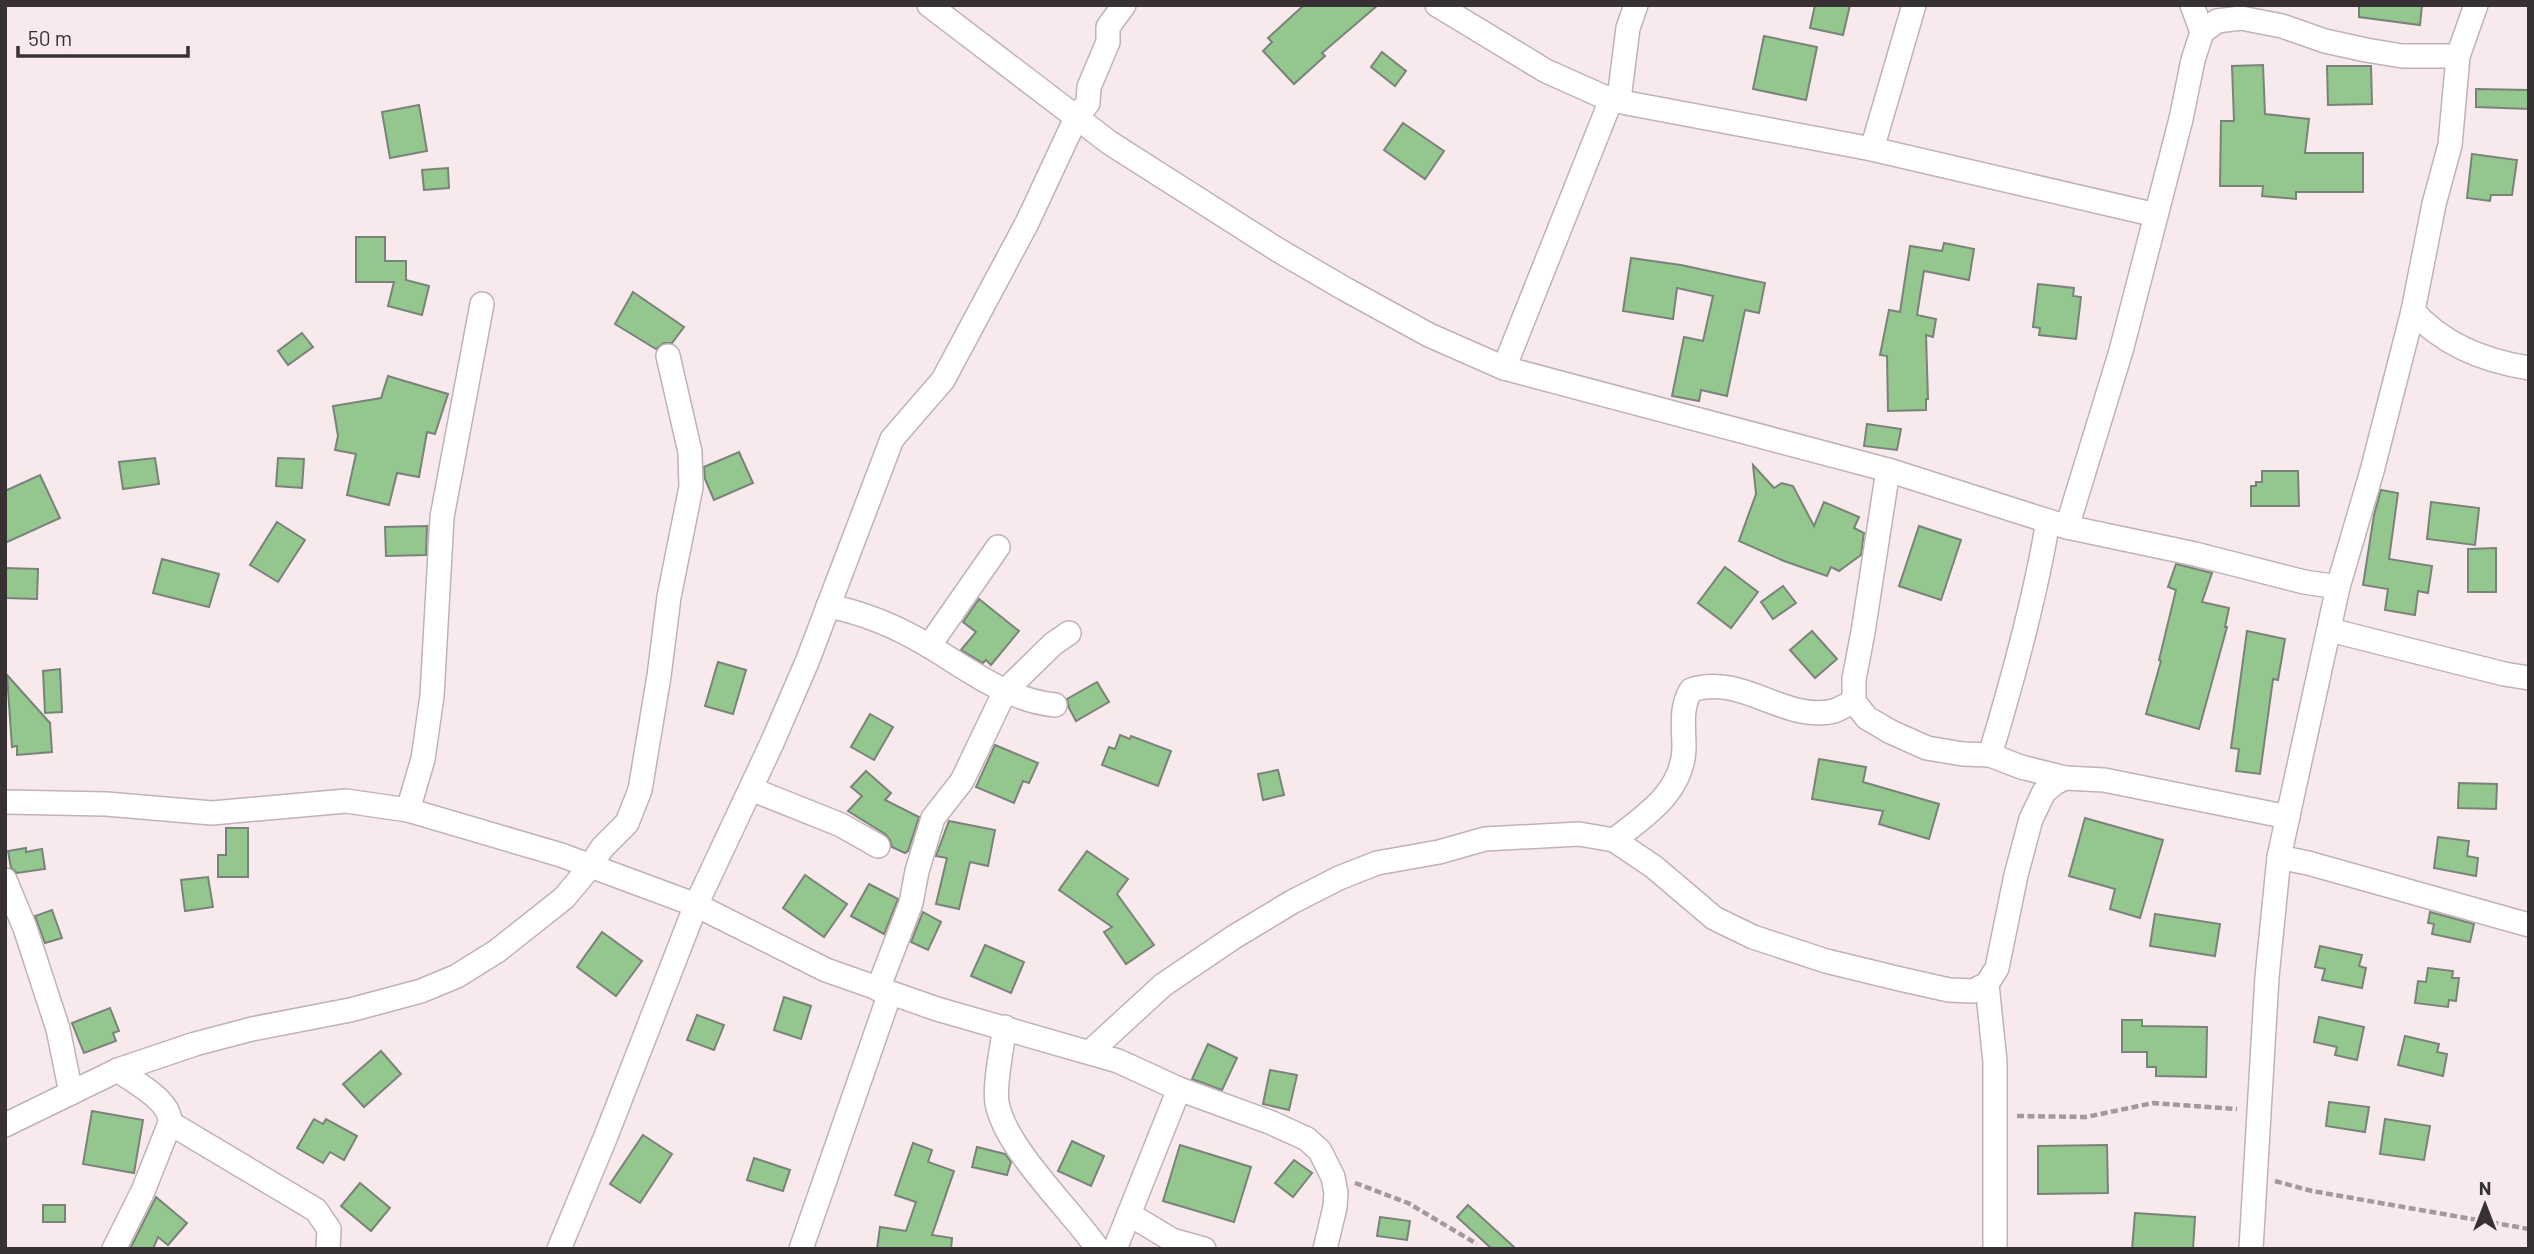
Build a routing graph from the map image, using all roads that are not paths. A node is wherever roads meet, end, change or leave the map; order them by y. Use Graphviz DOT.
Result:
graph roads {
  1 [pos="929,5"];
  2 [pos="1124,5"];
  3 [pos="1437,5"];
  4 [pos="1636,5"];
  5 [pos="1914,5"];
  6 [pos="2192,5"];
  7 [pos="2476,5"];
  8 [pos="2202,32"];
  9 [pos="2458,56"];
  10 [pos="1611,100"];
  11 [pos="1076,118"];
  12 [pos="1872,149"];
  13 [pos="2156,215"];
  14 [pos="482,304"];
  15 [pos="2413,311"];
  16 [pos="668,356"];
  17 [pos="1504,368"];
  18 [pos="2529,368"];
  19 [pos="1888,470"];
  20 [pos="2058,524"];
  21 [pos="998,547"];
  22 [pos="2338,587"];
  23 [pos="828,606"];
  24 [pos="2330,630"];
  25 [pos="1069,633"];
  26 [pos="929,646"];
  27 [pos="2529,678"];
  28 [pos="1005,691"];
  29 [pos="1854,702"];
  30 [pos="1055,705"];
  31 [pos="1990,755"];
  32 [pos="2065,778"];
  33 [pos="751,789"];
  34 [pos="5,802"];
  35 [pos="408,810"];
  36 [pos="2288,817"];
  37 [pos="1614,840"];
  38 [pos="878,846"];
  39 [pos="2280,857"];
  40 [pos="590,867"];
  41 [pos="5,880"];
  42 [pos="696,905"];
  43 [pos="2529,925"];
  44 [pos="1987,984"];
  45 [pos="884,991"];
  46 [pos="1005,1027"];
  47 [pos="1090,1052"];
  48 [pos="118,1070"];
  49 [pos="1179,1089"];
  50 [pos="71,1093"];
  51 [pos="170,1123"];
  52 [pos="5,1125"];
  53 [pos="1129,1214"];
  54 [pos="114,1249"];
  55 [pos="328,1249"];
  56 [pos="559,1249"];
  57 [pos="801,1249"];
  58 [pos="1098,1249"];
  59 [pos="1115,1249"];
  60 [pos="1204,1249"];
  61 [pos="1325,1249"];
  62 [pos="1995,1249"];
  63 [pos="2251,1249"];
  1 -- 11 [label="street"];
  2 -- 11 [label="street"];
  3 -- 10 [label="street"];
  4 -- 10 [label="street"];
  5 -- 12 [label="street"];
  6 -- 8 [label="street"];
  7 -- 9 [label="street"];
  8 -- 9 [label="street"];
  8 -- 13 [label="street"];
  9 -- 15 [label="street"];
  10 -- 12 [label="street"];
  10 -- 17 [label="street"];
  11 -- 17 [label="street"];
  11 -- 23 [label="street"];
  12 -- 13 [label="street"];
  13 -- 20 [label="street"];
  14 -- 35 [label="street"];
  15 -- 18 [label="street"];
  15 -- 22 [label="street"];
  16 -- 40 [label="street"];
  17 -- 19 [label="street"];
  19 -- 20 [label="street"];
  19 -- 29 [label="street"];
  20 -- 22 [label="street"];
  20 -- 31 [label="street"];
  21 -- 26 [label="street"];
  22 -- 24 [label="street"];
  23 -- 26 [label="street"];
  23 -- 33 [label="street"];
  24 -- 27 [label="street"];
  24 -- 36 [label="street"];
  25 -- 28 [label="street"];
  26 -- 28 [label="street"];
  28 -- 30 [label="street"];
  28 -- 45 [label="street"];
  29 -- 31 [label="street"];
  29 -- 37 [label="street"];
  31 -- 32 [label="street"];
  32 -- 36 [label="street"];
  32 -- 44 [label="street"];
  33 -- 38 [label="street"];
  33 -- 42 [label="street"];
  34 -- 35 [label="street"];
  35 -- 40 [label="street"];
  36 -- 39 [label="street"];
  37 -- 44 [label="street"];
  37 -- 47 [label="street"];
  39 -- 43 [label="street"];
  39 -- 63 [label="street"];
  40 -- 42 [label="street"];
  40 -- 48 [label="street"];
  41 -- 50 [label="street"];
  42 -- 45 [label="street"];
  42 -- 56 [label="street"];
  44 -- 62 [label="street"];
  45 -- 46 [label="street"];
  45 -- 57 [label="street"];
  46 -- 47 [label="street"];
  46 -- 58 [label="street"];
  47 -- 49 [label="street"];
  48 -- 50 [label="street"];
  48 -- 51 [label="street"];
  49 -- 53 [label="street"];
  49 -- 61 [label="street"];
  50 -- 52 [label="street"];
  51 -- 54 [label="street"];
  51 -- 55 [label="street"];
  53 -- 59 [label="street"];
  53 -- 60 [label="street"];
}
